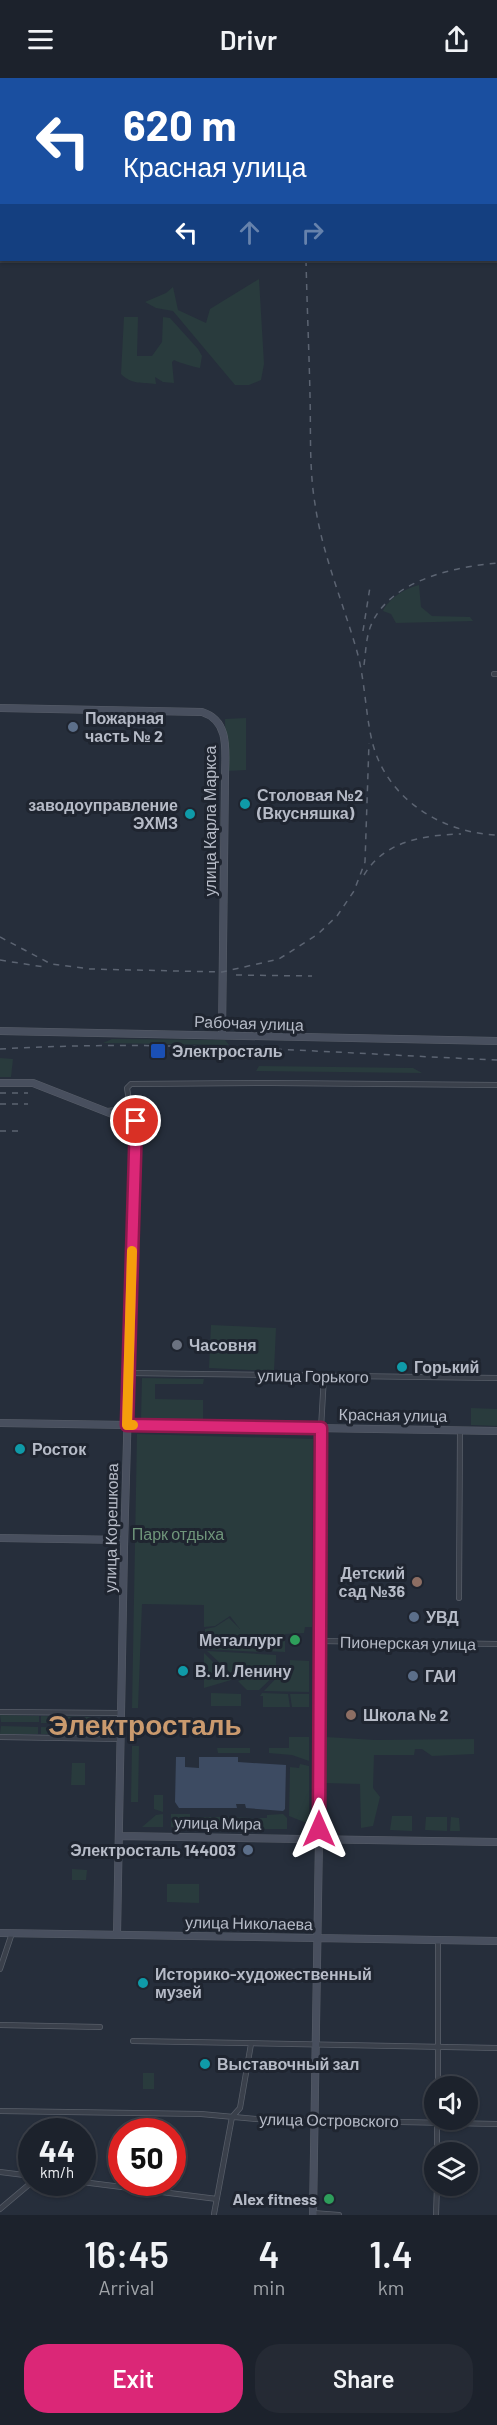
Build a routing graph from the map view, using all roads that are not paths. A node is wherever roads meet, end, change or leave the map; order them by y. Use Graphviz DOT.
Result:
graph roads {
  1 [pos="0,708"];
  2 [pos="0,1031"];
  3 [pos="222,1035"];
  4 [pos="497,1041"];
  5 [pos="0,1083"];
  6 [pos="497,1085"];
  7 [pos="129,1108"];
  8 [pos="104,1112"];
  9 [pos="133,1121"];
  10 [pos="128,1373"];
  11 [pos="324,1376"];
  12 [pos="497,1378"];
  13 [pos="0,1423"];
  14 [pos="127,1425"];
  15 [pos="321,1428"];
  16 [pos="460,1430"];
  17 [pos="497,1431"];
  18 [pos="0,1538"];
  19 [pos="124,1540"];
  20 [pos="459,1598"];
  21 [pos="319,1641"];
  22 [pos="497,1644"];
  23 [pos="0,1712"];
  24 [pos="121,1713"];
  25 [pos="0,1737"];
  26 [pos="120,1739"];
  27 [pos="118,1836"];
  28 [pos="319,1838"];
  29 [pos="497,1842"];
  30 [pos="0,1933"];
  31 [pos="12,1933"];
  32 [pos="117,1935"];
  33 [pos="318,1937"];
  34 [pos="438,1940"];
  35 [pos="497,1941"];
  36 [pos="0,1969"];
  37 [pos="0,2025"];
  38 [pos="100,2027"];
  39 [pos="133,2041"];
  40 [pos="251,2044"];
  41 [pos="315,2045"];
  42 [pos="439,2048"];
  43 [pos="497,2048"];
  44 [pos="438,2076"];
  45 [pos="0,2111"];
  46 [pos="232,2117"];
  47 [pos="314,2119"];
  48 [pos="424,2121"];
  49 [pos="478,2123"];
  50 [pos="497,2124"];
  51 [pos="0,2172"];
  52 [pos="18,2174"];
  53 [pos="96,2184"];
  54 [pos="18,2194"];
  55 [pos="437,2196"];
  56 [pos="217,2199"];
  57 [pos="0,2209"];
  58 [pos="214,2214"];
  59 [pos="313,2214"];
  60 [pos="339,2215"];
  61 [pos="436,2215"];
  1 -- 3 [label="main road, улица Карла Маркса"];
  2 -- 3 [label="main road, Рабочая улица"];
  3 -- 4 [label="main road, Рабочая улица"];
  5 -- 8 [label="main road"];
  6 -- 7 [label="street"];
  7 -- 8 [label="street"];
  7 -- 9 [label="street"];
  7 -- 9 [label="street"];
  8 -- 9 [label="main road"];
  9 -- 10 [label="main road, улица Корешкова"];
  10 -- 11 [label="street, улица Горького"];
  10 -- 14 [label="main road, улица Корешкова"];
  11 -- 12 [label="street, улица Горького"];
  11 -- 15 [label="street"];
  13 -- 14 [label="main road, Красная улица"];
  14 -- 15 [label="main road, Красная улица"];
  14 -- 19 [label="main road, улица Корешкова"];
  15 -- 16 [label="main road, Красная улица"];
  15 -- 21 [label="main road"];
  16 -- 17 [label="main road, Красная улица"];
  16 -- 20 [label="street"];
  18 -- 19 [label="main road"];
  19 -- 24 [label="main road, улица Корешкова"];
  21 -- 22 [label="street, Пионерская улица"];
  21 -- 28 [label="main road"];
  23 -- 24 [label="street"];
  24 -- 26 [label="main road, улица Корешкова"];
  25 -- 26 [label="street"];
  26 -- 27 [label="main road, улица Корешкова"];
  27 -- 28 [label="main road, улица Мира"];
  27 -- 32 [label="main road, улица Корешкова"];
  28 -- 29 [label="main road, улица Мира"];
  28 -- 33 [label="main road"];
  30 -- 31 [label="main road, улица Николаева"];
  31 -- 32 [label="main road, улица Николаева"];
  31 -- 36 [label="street"];
  32 -- 33 [label="main road, улица Николаева"];
  33 -- 34 [label="main road, улица Николаева"];
  33 -- 41 [label="main road"];
  34 -- 35 [label="main road, улица Николаева"];
  34 -- 42 [label="street"];
  37 -- 38 [label="street"];
  39 -- 40 [label="street"];
  40 -- 41 [label="street"];
  40 -- 46 [label="street"];
  41 -- 42 [label="street"];
  41 -- 47 [label="main road"];
  42 -- 43 [label="street"];
  42 -- 44 [label="street"];
  45 -- 46 [label="street, улица Островского"];
  46 -- 47 [label="street, улица Островского"];
  46 -- 56 [label="street"];
  47 -- 48 [label="street, улица Островского"];
  47 -- 59 [label="main road"];
  49 -- 50 [label="street, улица Островского"];
  51 -- 52 [label="street"];
  53 -- 56 [label="street"];
  54 -- 57 [label="street"];
  55 -- 61 [label="street"];
  56 -- 58 [label="street"];
  59 -- 60 [label="street"];
}
